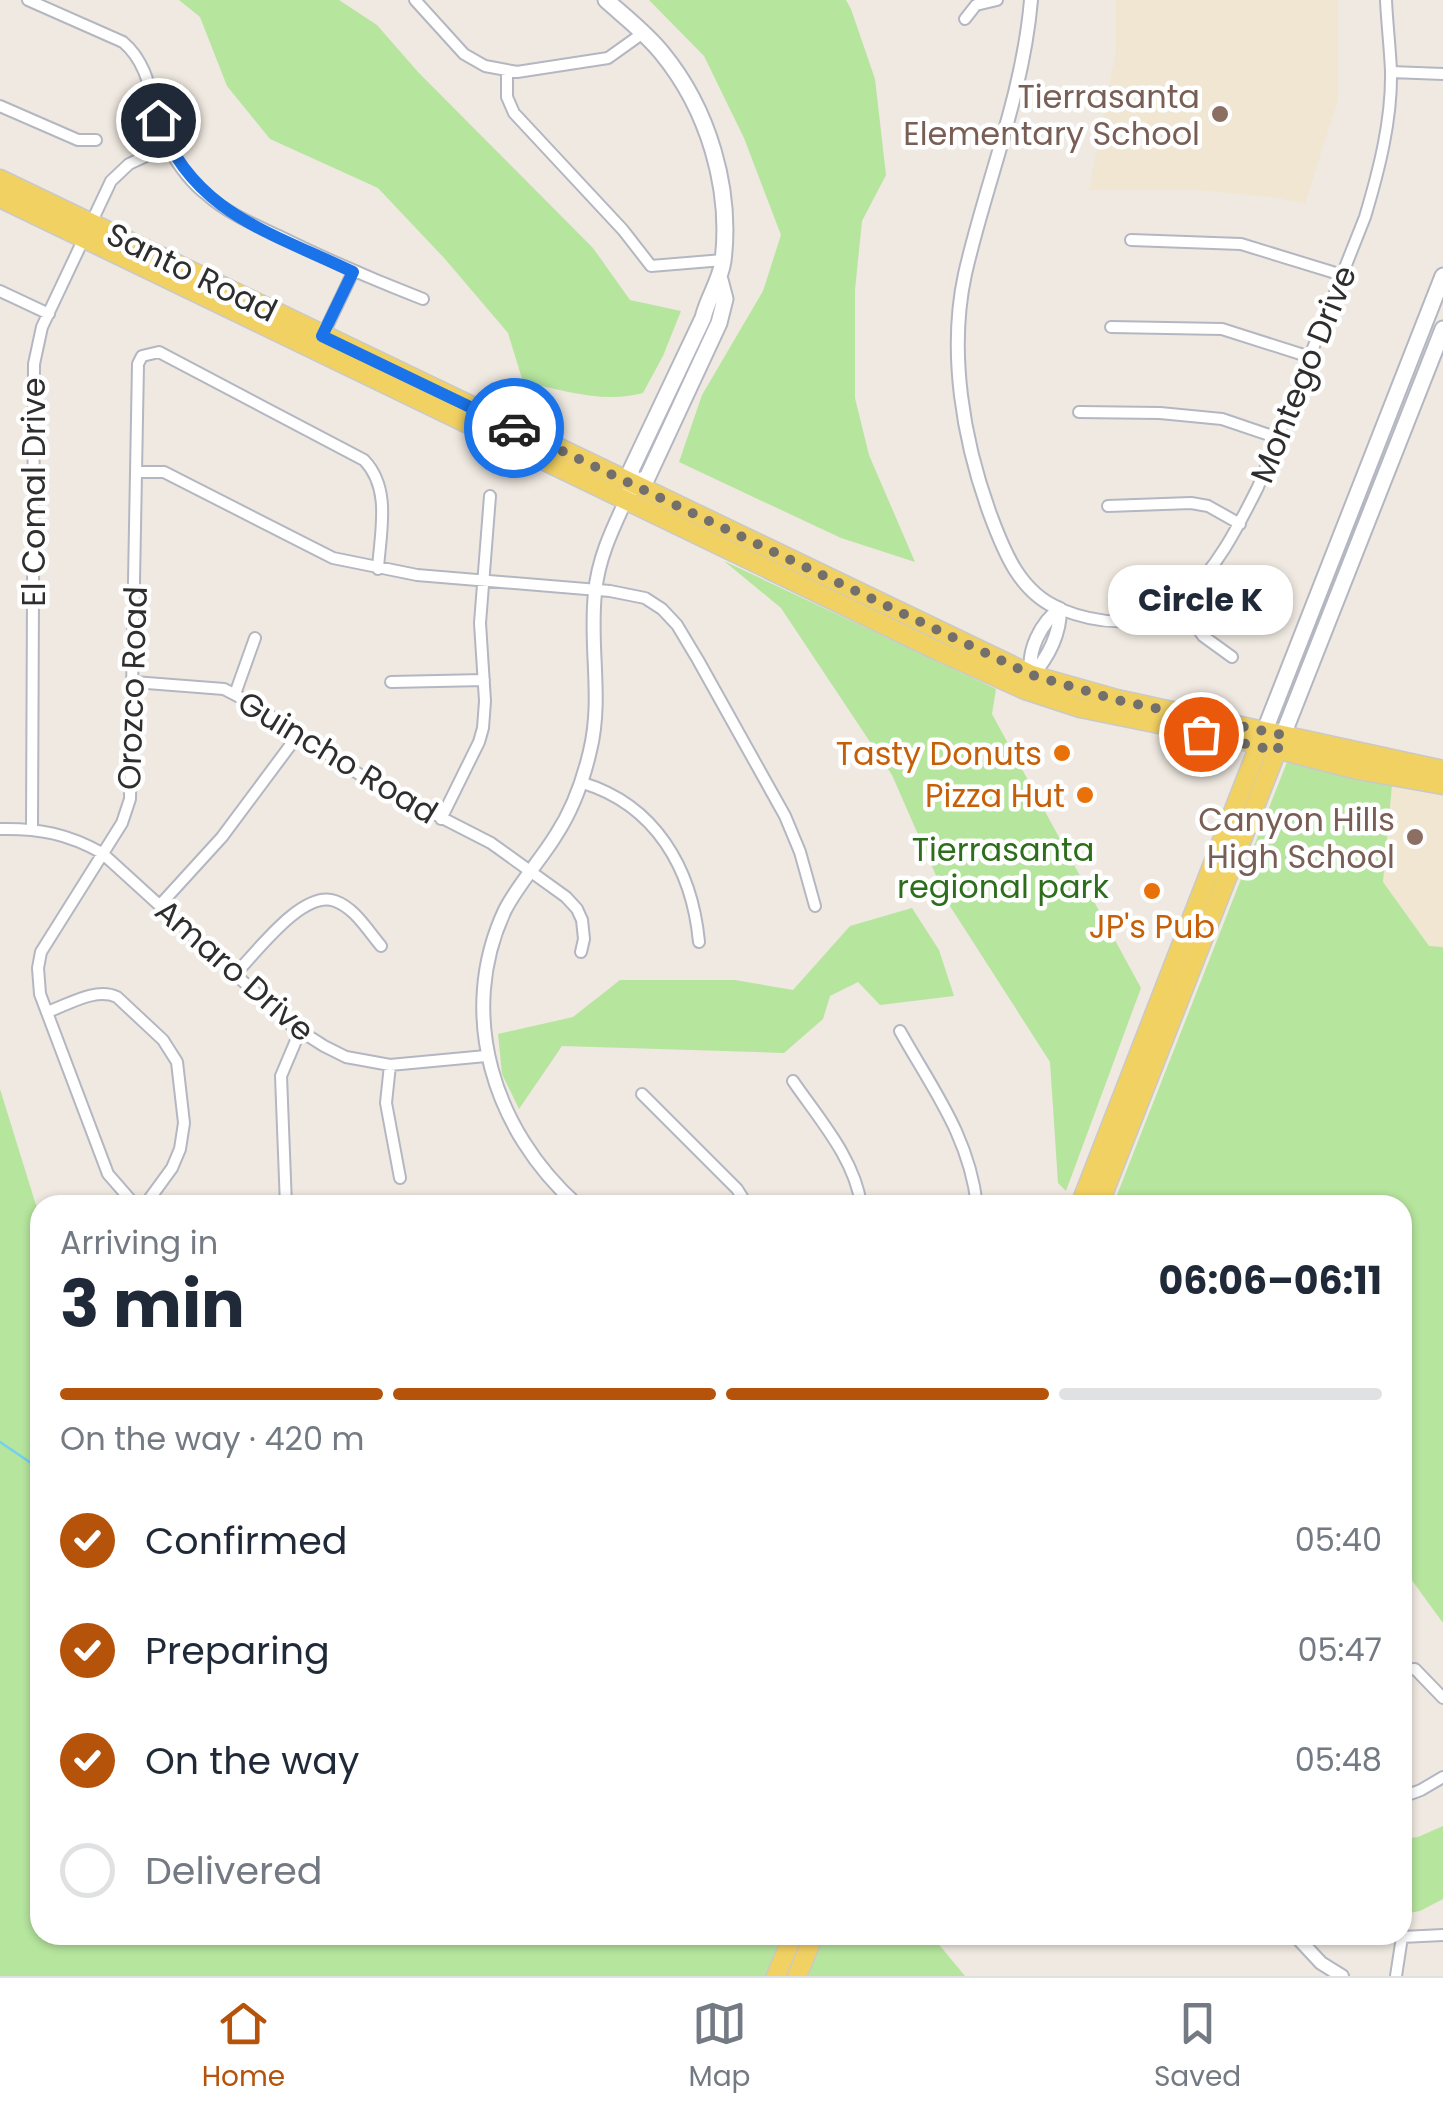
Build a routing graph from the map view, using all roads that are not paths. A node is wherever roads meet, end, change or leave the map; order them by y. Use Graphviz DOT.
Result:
graph roads {
  1 [pos="28,0"];
  2 [pos="415,0"];
  3 [pos="606,0"];
  4 [pos="997,0"];
  5 [pos="1030,0"];
  6 [pos="1386,0"];
  7 [pos="965,19"];
  8 [pos="644,32"];
  9 [pos="507,70"];
  10 [pos="1391,72"];
  11 [pos="1443,74"];
  12 [pos="0,106"];
  13 [pos="96,140"];
  14 [pos="168,146"];
  15 [pos="0,179"];
  16 [pos="0,198"];
  17 [pos="88,231"];
  18 [pos="1131,240"];
  19 [pos="723,260"];
  20 [pos="353,272"];
  21 [pos="1342,275"];
  22 [pos="1443,276"];
  23 [pos="0,291"];
  24 [pos="423,299"];
  25 [pos="48,314"];
  26 [pos="1111,327"];
  27 [pos="1443,329"];
  28 [pos="322,336"];
  29 [pos="1310,357"];
  30 [pos="1079,412"];
  31 [pos="1278,438"];
  32 [pos="137,472"];
  33 [pos="629,492"];
  34 [pos="490,496"];
  35 [pos="1108,506"];
  36 [pos="1240,524"];
  37 [pos="378,569"];
  38 [pos="482,580"];
  39 [pos="595,589"];
  40 [pos="1179,601"];
  41 [pos="1060,609"];
  42 [pos="255,638"];
  43 [pos="1232,656"];
  44 [pos="484,680"];
  45 [pos="134,682"];
  46 [pos="391,682"];
  47 [pos="1028,682"];
  48 [pos="235,694"];
  49 [pos="298,734"];
  50 [pos="1271,740"];
  51 [pos="1443,770"];
  52 [pos="582,783"];
  53 [pos="1443,786"];
  54 [pos="442,819"];
  55 [pos="32,828"];
  56 [pos="0,829"];
  57 [pos="102,853"];
  58 [pos="529,873"];
  59 [pos="160,905"];
  60 [pos="815,906"];
  61 [pos="699,942"];
  62 [pos="381,946"];
  63 [pos="581,952"];
  64 [pos="236,974"];
  65 [pos="47,1012"];
  66 [pos="300,1031"];
  67 [pos="900,1031"];
  68 [pos="486,1056"];
  69 [pos="390,1065"];
  70 [pos="794,1081"];
  71 [pos="642,1094"];
  72 [pos="400,1178"];
  73 [pos="126,1195"];
  74 [pos="152,1195"];
  75 [pos="286,1195"];
  76 [pos="567,1195"];
  77 [pos="741,1195"];
  78 [pos="860,1195"];
  79 [pos="975,1195"];
  80 [pos="1084,1195"];
  81 [pos="1104,1195"];
  82 [pos="1412,1670"];
  83 [pos="1443,1698"];
  84 [pos="1443,1777"];
  85 [pos="1412,1793"];
  86 [pos="1443,1936"];
  87 [pos="1412,1937"];
  88 [pos="789,1945"];
  89 [pos="810,1945"];
  90 [pos="1304,1945"];
  91 [pos="1401,1945"];
  92 [pos="776,1976"];
  93 [pos="797,1976"];
  94 [pos="1342,1976"];
  95 [pos="1396,1976"];
  1 -- 14 [label="street"];
  2 -- 9 [label="street"];
  3 -- 8 [label="main road"];
  4 -- 7 [label="street"];
  5 -- 41 [label="street"];
  6 -- 10 [label="street, Montego Drive"];
  8 -- 9 [label="street"];
  8 -- 19 [label="main road"];
  9 -- 19 [label="street"];
  10 -- 11 [label="street"];
  10 -- 21 [label="street, Montego Drive"];
  12 -- 13 [label="street"];
  14 -- 17 [label="street, El Comal Drive"];
  14 -- 20 [label="street"];
  15 -- 17 [label="main road, Santo Road"];
  16 -- 17 [label="main road, Santo Road"];
  17 -- 25 [label="street, El Comal Drive"];
  17 -- 28 [label="main road, Santo Road"];
  17 -- 33 [label="main road, Santo Road"];
  18 -- 21 [label="street"];
  19 -- 33 [label="main road"];
  20 -- 24 [label="street"];
  20 -- 28 [label="street"];
  21 -- 29 [label="street, Montego Drive"];
  22 -- 50 [label="main road"];
  23 -- 25 [label="street"];
  25 -- 55 [label="street, El Comal Drive"];
  26 -- 29 [label="street"];
  27 -- 50 [label="main road"];
  28 -- 33 [label="main road, Santo Road"];
  29 -- 31 [label="street, Montego Drive"];
  30 -- 31 [label="street"];
  31 -- 36 [label="street, Montego Drive"];
  32 -- 37 [label="street"];
  32 -- 37 [label="street, Orozco Road"];
  32 -- 45 [label="street, Orozco Road"];
  33 -- 39 [label="street"];
  33 -- 47 [label="main road, Santo Road"];
  34 -- 38 [label="street"];
  35 -- 36 [label="street"];
  36 -- 40 [label="street, Montego Drive"];
  37 -- 38 [label="street"];
  38 -- 39 [label="street"];
  38 -- 44 [label="street"];
  39 -- 52 [label="street"];
  39 -- 60 [label="street"];
  40 -- 41 [label="street, Montego Drive"];
  40 -- 43 [label="street"];
  41 -- 47 [label="street"];
  42 -- 48 [label="street"];
  44 -- 46 [label="street"];
  44 -- 54 [label="street"];
  45 -- 48 [label="street, Guincho Road"];
  45 -- 57 [label="street, Orozco Road"];
  47 -- 50 [label="main road, Santo Road"];
  48 -- 49 [label="street, Guincho Road"];
  49 -- 54 [label="street, Guincho Road"];
  49 -- 59 [label="street"];
  50 -- 51 [label="main road, Santo Road"];
  50 -- 53 [label="main road, Santo Road"];
  50 -- 80 [label="main road"];
  50 -- 81 [label="main road"];
  52 -- 58 [label="street"];
  52 -- 61 [label="street"];
  54 -- 58 [label="street, Guincho Road"];
  55 -- 56 [label="street, Amaro Drive"];
  55 -- 57 [label="street, Amaro Drive"];
  57 -- 59 [label="street, Amaro Drive"];
  57 -- 65 [label="street, Orozco Road"];
  58 -- 63 [label="street, Guincho Road"];
  58 -- 68 [label="street"];
  59 -- 64 [label="street, Amaro Drive"];
  62 -- 64 [label="street"];
  64 -- 66 [label="street, Amaro Drive"];
  65 -- 73 [label="street, Orozco Road"];
  65 -- 74 [label="street"];
  66 -- 69 [label="street, Amaro Drive"];
  66 -- 75 [label="street"];
  67 -- 79 [label="street"];
  68 -- 69 [label="street, Amaro Drive"];
  68 -- 76 [label="street"];
  69 -- 72 [label="street"];
  70 -- 78 [label="street"];
  71 -- 77 [label="street"];
  82 -- 83 [label="street"];
  84 -- 85 [label="street"];
  86 -- 87 [label="street"];
  88 -- 92 [label="main road"];
  89 -- 93 [label="main road"];
  90 -- 94 [label="street"];
  91 -- 95 [label="street"];
}
